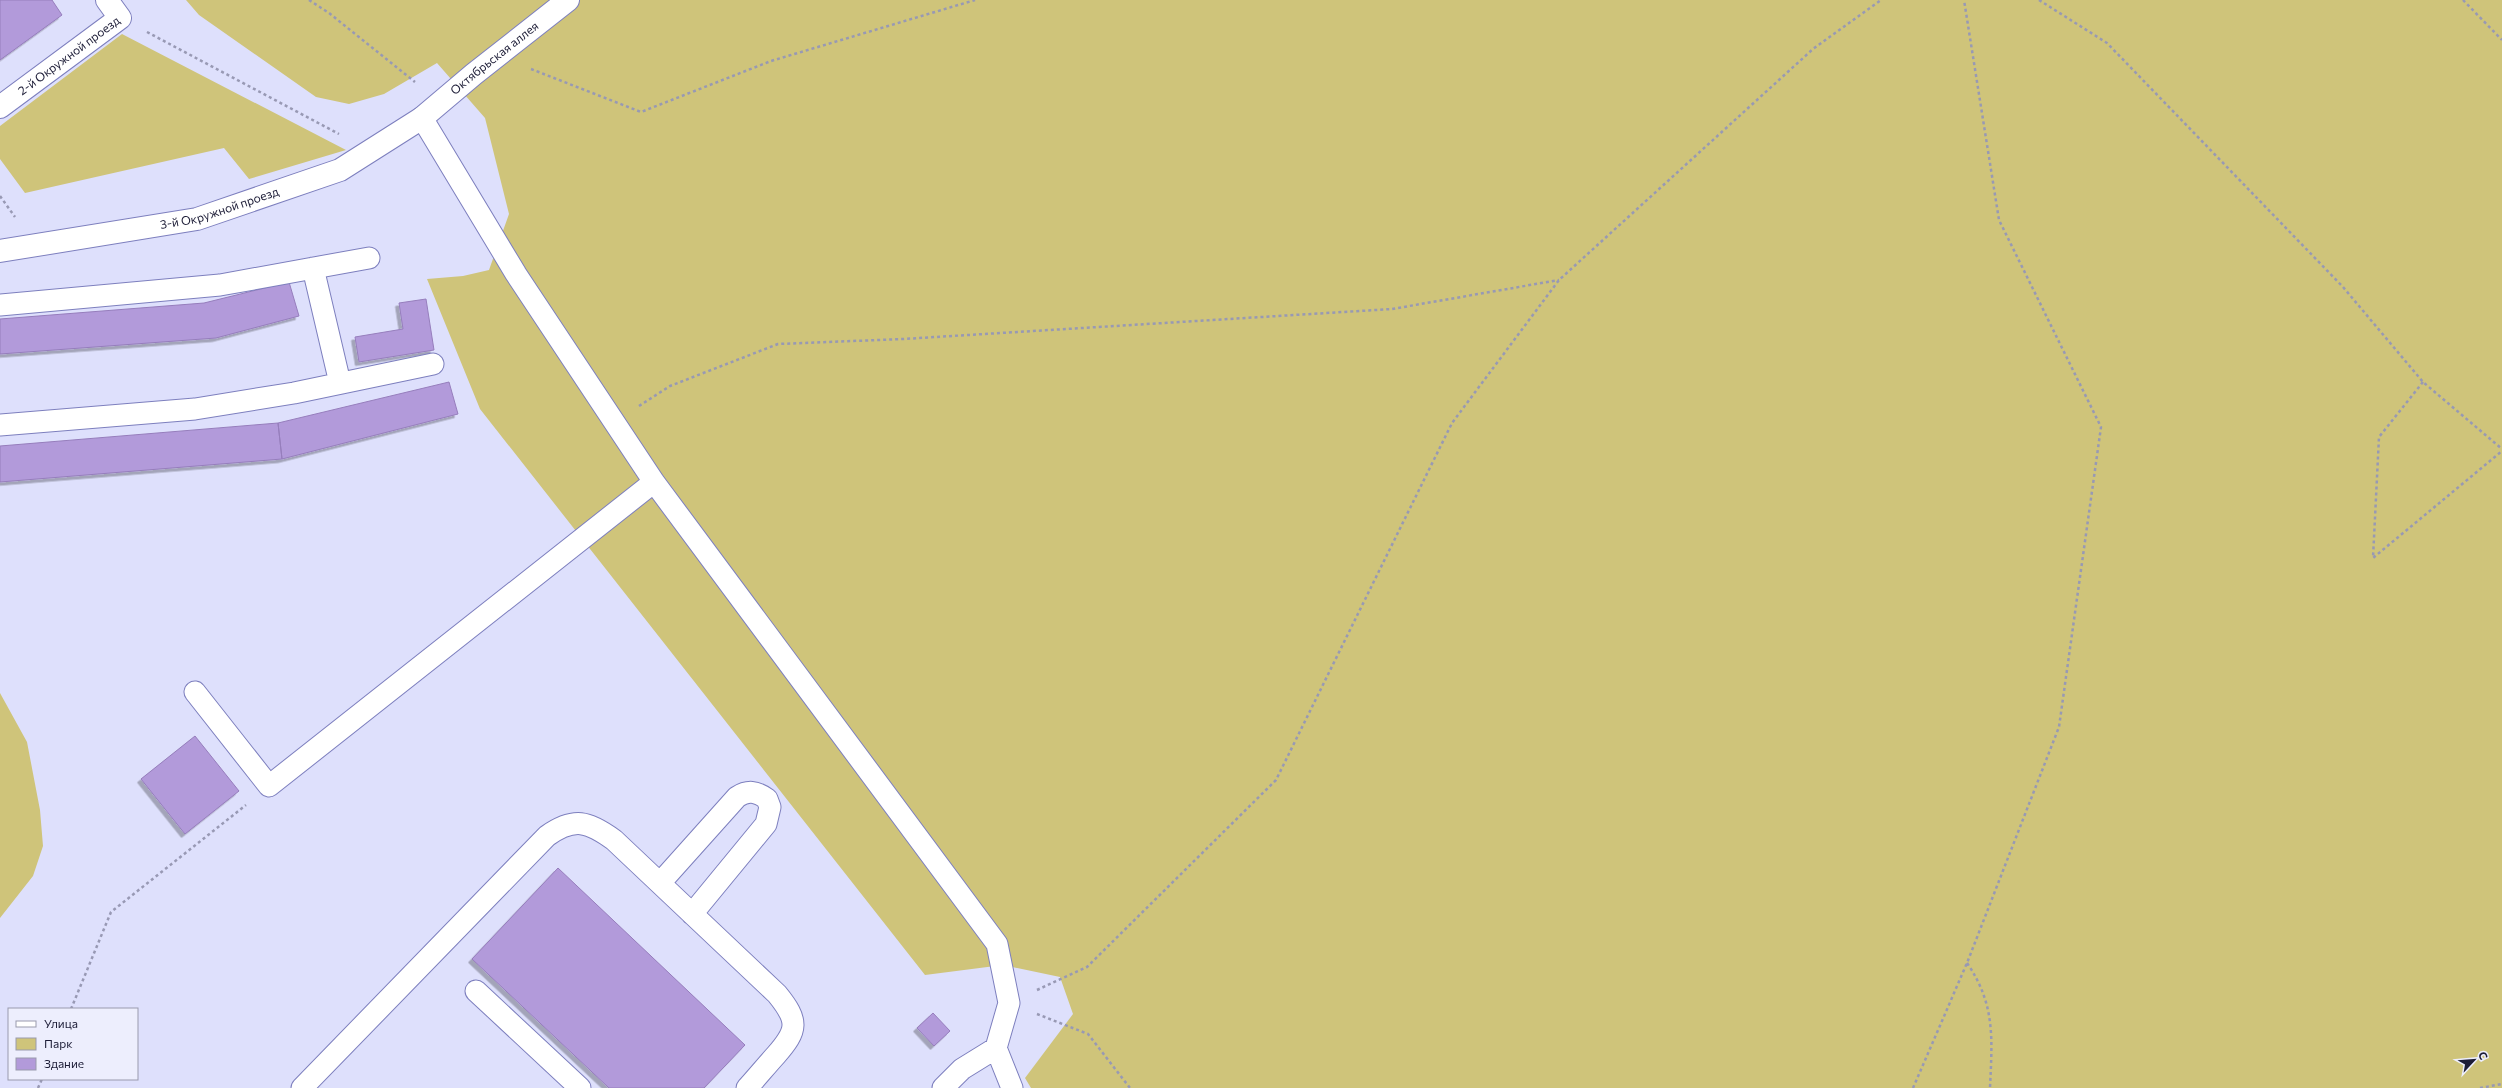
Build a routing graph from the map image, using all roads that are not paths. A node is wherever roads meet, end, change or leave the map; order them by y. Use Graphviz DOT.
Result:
graph roads {
  1 [pos="107,0"];
  2 [pos="568,0"];
  3 [pos="0,107"];
  4 [pos="422,118"];
  5 [pos="0,251"];
  6 [pos="369,258"];
  7 [pos="313,268"];
  8 [pos="0,305"];
  9 [pos="433,364"];
  10 [pos="340,384"];
  11 [pos="0,425"];
  12 [pos="654,482"];
  13 [pos="195,692"];
  14 [pos="660,883"];
  15 [pos="692,914"];
  16 [pos="476,991"];
  17 [pos="996,1048"];
  18 [pos="962,1078"];
  19 [pos="302,1088"];
  20 [pos="580,1088"];
  21 [pos="747,1088"];
  22 [pos="942,1088"];
  23 [pos="1012,1088"];
  1 -- 3 [label="street, 2-й Окружной проезд"];
  2 -- 4 [label="street, Октябрьская аллея"];
  4 -- 5 [label="street, 3-й Окружной проезд"];
  4 -- 12 [label="lane"];
  6 -- 7 [label="lane"];
  7 -- 8 [label="lane"];
  7 -- 10 [label="lane"];
  9 -- 10 [label="lane"];
  10 -- 11 [label="lane"];
  12 -- 13 [label="lane"];
  12 -- 17 [label="lane"];
  14 -- 15 [label="lane"];
  14 -- 15 [label="lane"];
  14 -- 19 [label="lane"];
  15 -- 21 [label="lane"];
  16 -- 20 [label="lane"];
  17 -- 18 [label="lane"];
  17 -- 23 [label="lane"];
  18 -- 22 [label="lane"];
}
